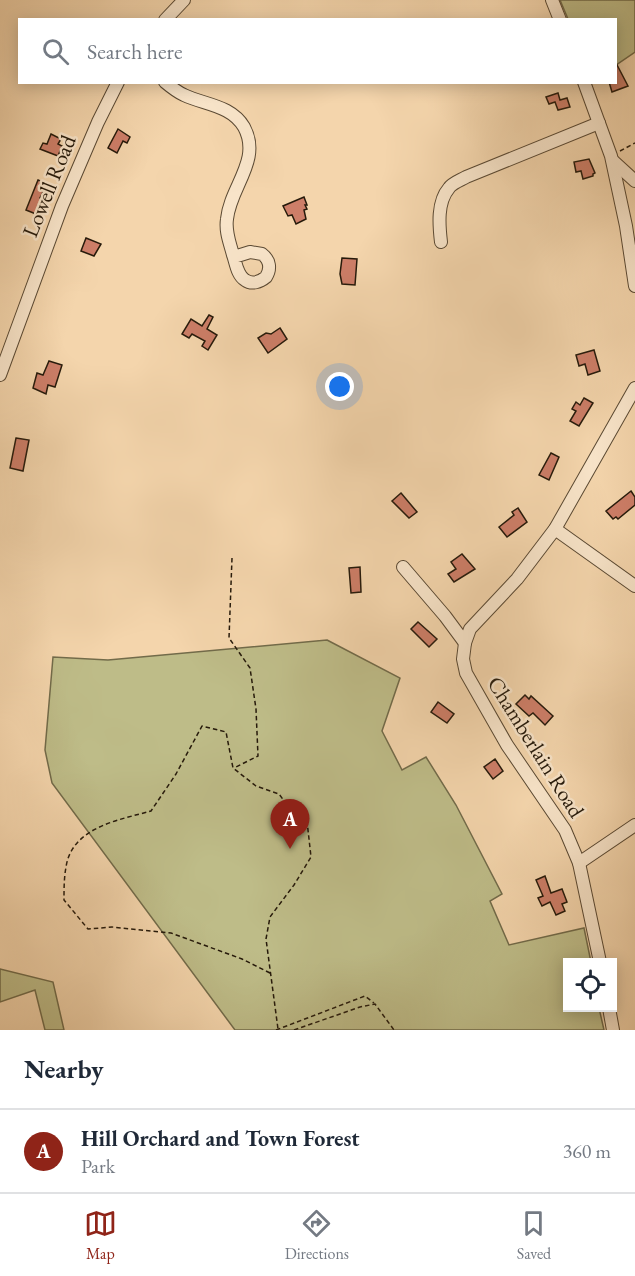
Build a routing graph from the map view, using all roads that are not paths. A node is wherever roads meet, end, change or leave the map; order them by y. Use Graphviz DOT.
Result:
graph roads {
  1 [pos="184,0"];
  2 [pos="552,0"];
  3 [pos="167,18"];
  4 [pos="560,18"];
  5 [pos="117,84"];
  6 [pos="168,84"];
  7 [pos="585,84"];
  8 [pos="599,123"];
  9 [pos="612,159"];
  10 [pos="635,181"];
  11 [pos="441,242"];
  12 [pos="234,257"];
  13 [pos="635,286"];
  14 [pos="0,375"];
  15 [pos="635,388"];
  16 [pos="555,529"];
  17 [pos="403,567"];
  18 [pos="635,586"];
  19 [pos="465,643"];
  20 [pos="635,825"];
  21 [pos="579,863"];
  22 [pos="599,958"];
  23 [pos="610,1012"];
  24 [pos="613,1030"];
  1 -- 3 [label="street"];
  2 -- 4 [label="street"];
  5 -- 14 [label="street, Lowell Road"];
  6 -- 12 [label="street"];
  7 -- 8 [label="street"];
  8 -- 9 [label="street"];
  8 -- 11 [label="street"];
  9 -- 10 [label="street"];
  9 -- 13 [label="street"];
  15 -- 16 [label="street"];
  16 -- 18 [label="street"];
  16 -- 19 [label="street"];
  17 -- 19 [label="street"];
  19 -- 21 [label="street, Chamberlain Road"];
  20 -- 21 [label="street"];
  21 -- 22 [label="street, Chamberlain Road"];
  23 -- 24 [label="street"];
}
